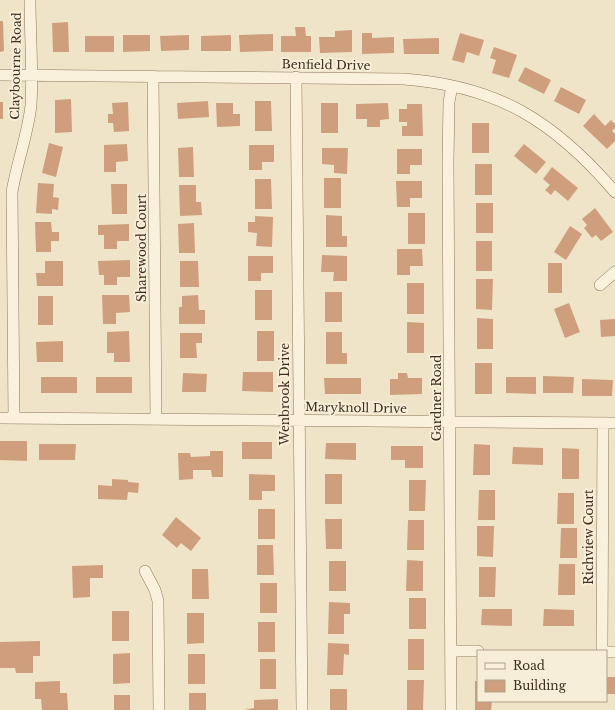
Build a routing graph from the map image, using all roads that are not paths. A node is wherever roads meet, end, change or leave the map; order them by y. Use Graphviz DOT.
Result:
graph roads {
  1 [pos="30,0"];
  2 [pos="31,74"];
  3 [pos="0,75"];
  4 [pos="154,76"];
  5 [pos="296,77"];
  6 [pos="452,86"];
  7 [pos="615,192"];
  8 [pos="615,272"];
  9 [pos="600,285"];
  10 [pos="0,418"];
  11 [pos="14,418"];
  12 [pos="156,419"];
  13 [pos="299,420"];
  14 [pos="450,421"];
  15 [pos="603,423"];
  16 [pos="615,423"];
  17 [pos="146,571"];
  18 [pos="602,650"];
  19 [pos="451,651"];
  20 [pos="477,651"];
  21 [pos="159,710"];
  22 [pos="302,710"];
  23 [pos="451,710"];
  1 -- 2 [label="street, Claybourne Road"];
  2 -- 3 [label="street, Benfield Drive"];
  2 -- 4 [label="street, Benfield Drive"];
  2 -- 11 [label="street, Claybourne Road"];
  4 -- 5 [label="street, Benfield Drive"];
  4 -- 12 [label="street, Sharewood Court"];
  5 -- 6 [label="street, Benfield Drive"];
  5 -- 13 [label="street, Wenbrook Drive"];
  6 -- 7 [label="street, Benfield Drive"];
  6 -- 14 [label="street, Gardner Road"];
  8 -- 9 [label="street"];
  10 -- 11 [label="street, Maryknoll Drive"];
  11 -- 12 [label="street, Maryknoll Drive"];
  12 -- 13 [label="street, Maryknoll Drive"];
  13 -- 14 [label="street, Maryknoll Drive"];
  13 -- 22 [label="street, Wenbrook Drive"];
  14 -- 15 [label="street, Maryknoll Drive"];
  14 -- 19 [label="street, Gardner Road"];
  15 -- 16 [label="street, Maryknoll Drive"];
  15 -- 18 [label="street, Richview Court"];
  17 -- 21 [label="street"];
  19 -- 20 [label="street"];
  19 -- 23 [label="street, Gardner Road"];
}
